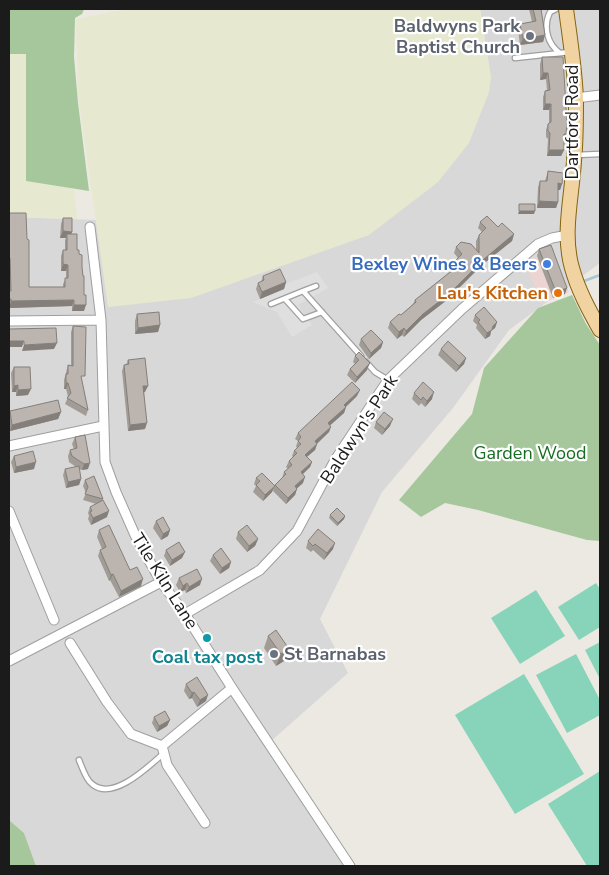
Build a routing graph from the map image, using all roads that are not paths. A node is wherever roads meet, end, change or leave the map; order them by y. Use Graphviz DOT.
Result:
graph roads {
  1 [pos="556,9"];
  2 [pos="566,9"];
  3 [pos="566,53"];
  4 [pos="515,58"];
  5 [pos="600,95"];
  6 [pos="576,98"];
  7 [pos="600,154"];
  8 [pos="574,155"];
  9 [pos="90,227"];
  10 [pos="568,235"];
  11 [pos="316,286"];
  12 [pos="303,291"];
  13 [pos="285,299"];
  14 [pos="272,304"];
  15 [pos="322,312"];
  16 [pos="101,320"];
  17 [pos="9,321"];
  18 [pos="600,330"];
  19 [pos="388,380"];
  20 [pos="103,426"];
  21 [pos="9,446"];
  22 [pos="9,511"];
  23 [pos="161,582"];
  24 [pos="185,614"];
  25 [pos="54,620"];
  26 [pos="70,643"];
  27 [pos="9,661"];
  28 [pos="232,688"];
  29 [pos="163,750"];
  30 [pos="79,760"];
  31 [pos="205,823"];
  32 [pos="347,862"];
  33 [pos="338,866"];
  1 -- 3 [label="lane"];
  2 -- 3 [label="main road, Dartford Road"];
  3 -- 4 [label="lane"];
  3 -- 6 [label="main road, Dartford Road"];
  5 -- 6 [label="street"];
  6 -- 8 [label="main road, Dartford Road"];
  7 -- 8 [label="lane"];
  8 -- 10 [label="main road, Dartford Road"];
  9 -- 16 [label="street, Tile Kiln Lane"];
  10 -- 18 [label="main road, Dartford Road"];
  10 -- 19 [label="street, Baldwyn's Park"];
  11 -- 12 [label="lane"];
  12 -- 13 [label="lane"];
  12 -- 15 [label="lane"];
  13 -- 14 [label="lane"];
  13 -- 15 [label="lane"];
  15 -- 19 [label="lane"];
  16 -- 17 [label="street"];
  16 -- 20 [label="street, Tile Kiln Lane"];
  19 -- 24 [label="street, Baldwyn's Park"];
  20 -- 21 [label="street"];
  20 -- 23 [label="street, Tile Kiln Lane"];
  22 -- 25 [label="street"];
  23 -- 24 [label="street, Tile Kiln Lane"];
  23 -- 27 [label="street"];
  24 -- 28 [label="street, Tile Kiln Lane"];
  26 -- 29 [label="street"];
  28 -- 29 [label="street"];
  28 -- 32 [label="street, Tile Kiln Lane"];
  29 -- 30 [label="lane"];
  29 -- 31 [label="street"];
  32 -- 33 [label="street"];
}
